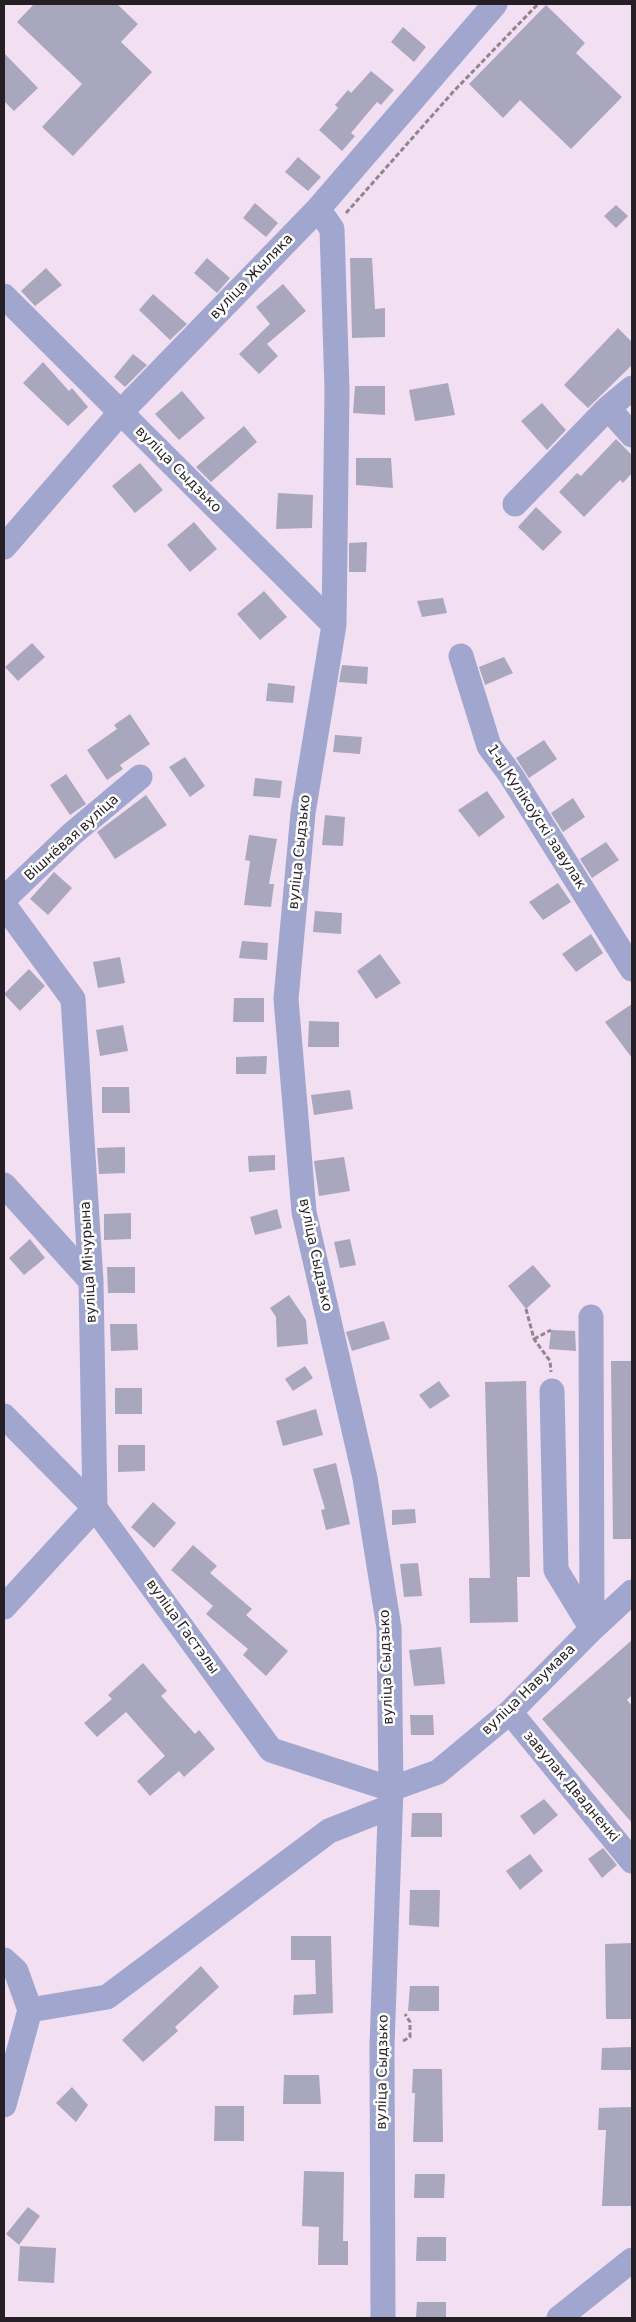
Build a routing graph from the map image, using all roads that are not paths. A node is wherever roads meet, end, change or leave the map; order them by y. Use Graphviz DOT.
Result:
graph roads {
  1 [pos="495,4"];
  2 [pos="325,219"];
  3 [pos="4,296"];
  4 [pos="632,388"];
  5 [pos="608,408"];
  6 [pos="120,413"];
  7 [pos="632,435"];
  8 [pos="515,504"];
  9 [pos="4,547"];
  10 [pos="334,625"];
  11 [pos="461,656"];
  12 [pos="140,777"];
  13 [pos="4,899"];
  14 [pos="4,906"];
  15 [pos="632,969"];
  16 [pos="4,1185"];
  17 [pos="91,1282"];
  18 [pos="591,1317"];
  19 [pos="552,1390"];
  20 [pos="4,1416"];
  21 [pos="95,1508"];
  22 [pos="632,1592"];
  23 [pos="4,1607"];
  24 [pos="592,1629"];
  25 [pos="510,1712"];
  26 [pos="390,1798"];
  27 [pos="632,1861"];
  28 [pos="4,1960"];
  29 [pos="30,2010"];
  30 [pos="4,2105"];
  31 [pos="632,2260"];
  32 [pos="383,2318"];
  33 [pos="559,2318"];
  1 -- 2 [label="street, вуліца Жыляка"];
  2 -- 6 [label="street, вуліца Жыляка"];
  2 -- 10 [label="street"];
  3 -- 6 [label="street, вуліца Сыдзько"];
  4 -- 5 [label="street"];
  5 -- 7 [label="street"];
  5 -- 8 [label="street"];
  6 -- 9 [label="street, вуліца Жыляка"];
  6 -- 10 [label="street, вуліца Сыдзько"];
  10 -- 26 [label="street, вуліца Сыдзько"];
  11 -- 15 [label="street, 1-ы Кулікоўскі завулак"];
  12 -- 13 [label="street, Вішнёвая вуліца"];
  14 -- 17 [label="street, вуліца Мічурына"];
  16 -- 17 [label="street"];
  17 -- 21 [label="street, вуліца Мічурына"];
  18 -- 24 [label="street"];
  19 -- 24 [label="street"];
  20 -- 21 [label="street, вуліца Гастэлы"];
  21 -- 23 [label="street"];
  21 -- 26 [label="street, вуліца Гастэлы"];
  22 -- 24 [label="street, вуліца Навумава"];
  24 -- 25 [label="street, вуліца Навумава"];
  25 -- 26 [label="street, вуліца Навумава"];
  25 -- 27 [label="street, завулак Двадненкі"];
  26 -- 29 [label="street, вуліца Навумава"];
  26 -- 32 [label="street, вуліца Сыдзько"];
  28 -- 29 [label="street"];
  29 -- 30 [label="street"];
  31 -- 33 [label="street"];
}
